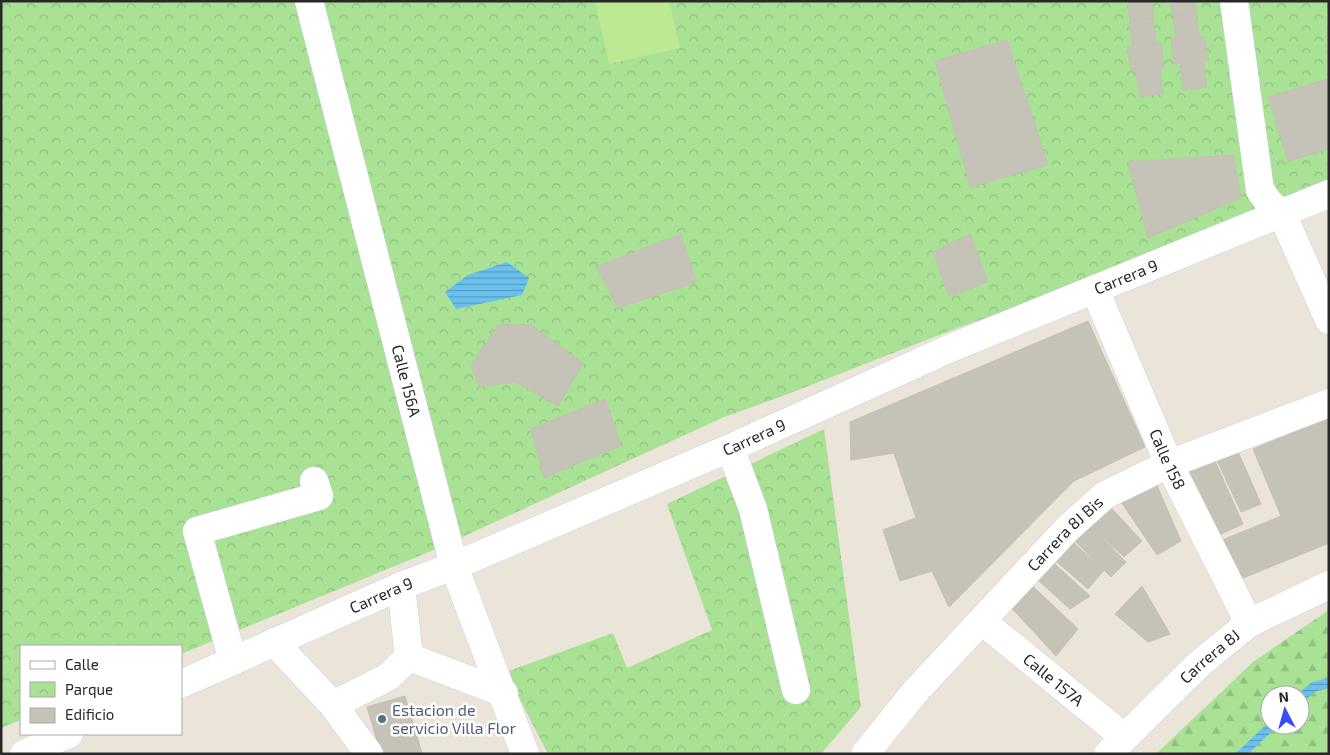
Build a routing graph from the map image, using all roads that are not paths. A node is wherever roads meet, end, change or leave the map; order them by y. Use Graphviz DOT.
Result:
graph roads {
  1 [pos="309,1"];
  2 [pos="1234,1"];
  3 [pos="1329,194"];
  4 [pos="1282,214"];
  5 [pos="1095,290"];
  6 [pos="1329,320"];
  7 [pos="1329,403"];
  8 [pos="730,448"];
  9 [pos="1169,464"];
  10 [pos="314,481"];
  11 [pos="454,566"];
  12 [pos="1329,585"];
  13 [pos="401,586"];
  14 [pos="983,622"];
  15 [pos="1249,622"];
  16 [pos="274,642"];
  17 [pos="409,658"];
  18 [pos="232,661"];
  19 [pos="182,684"];
  20 [pos="796,690"];
  21 [pos="504,693"];
  22 [pos="333,705"];
  23 [pos="67,735"];
  24 [pos="1116,745"];
  25 [pos="24,754"];
  26 [pos="369,754"];
  27 [pos="525,754"];
  28 [pos="865,754"];
  1 -- 11 [label="street, Calle 156A"];
  2 -- 4 [label="street"];
  3 -- 4 [label="street, Carrera 9"];
  4 -- 5 [label="street, Carrera 9"];
  4 -- 6 [label="street"];
  5 -- 8 [label="street, Carrera 9"];
  5 -- 9 [label="street, Calle 158"];
  7 -- 9 [label="street, Carrera 8J Bis"];
  8 -- 11 [label="street, Carrera 9"];
  8 -- 20 [label="street"];
  9 -- 14 [label="street, Carrera 8J Bis"];
  9 -- 15 [label="street, Calle 158"];
  10 -- 18 [label="street"];
  11 -- 13 [label="street, Carrera 9"];
  11 -- 21 [label="street, Calle 156A"];
  12 -- 15 [label="street, Carrera 8J"];
  13 -- 16 [label="street, Carrera 9"];
  13 -- 17 [label="street"];
  14 -- 24 [label="street, Calle 157A"];
  14 -- 28 [label="street, Carrera 8J Bis"];
  15 -- 24 [label="street, Carrera 8J"];
  16 -- 18 [label="street, Carrera 9"];
  16 -- 22 [label="street"];
  17 -- 21 [label="street"];
  17 -- 22 [label="street"];
  18 -- 19 [label="street, Carrera 9"];
  21 -- 27 [label="street, Calle 156A"];
  22 -- 26 [label="street"];
  23 -- 25 [label="street"];
}
